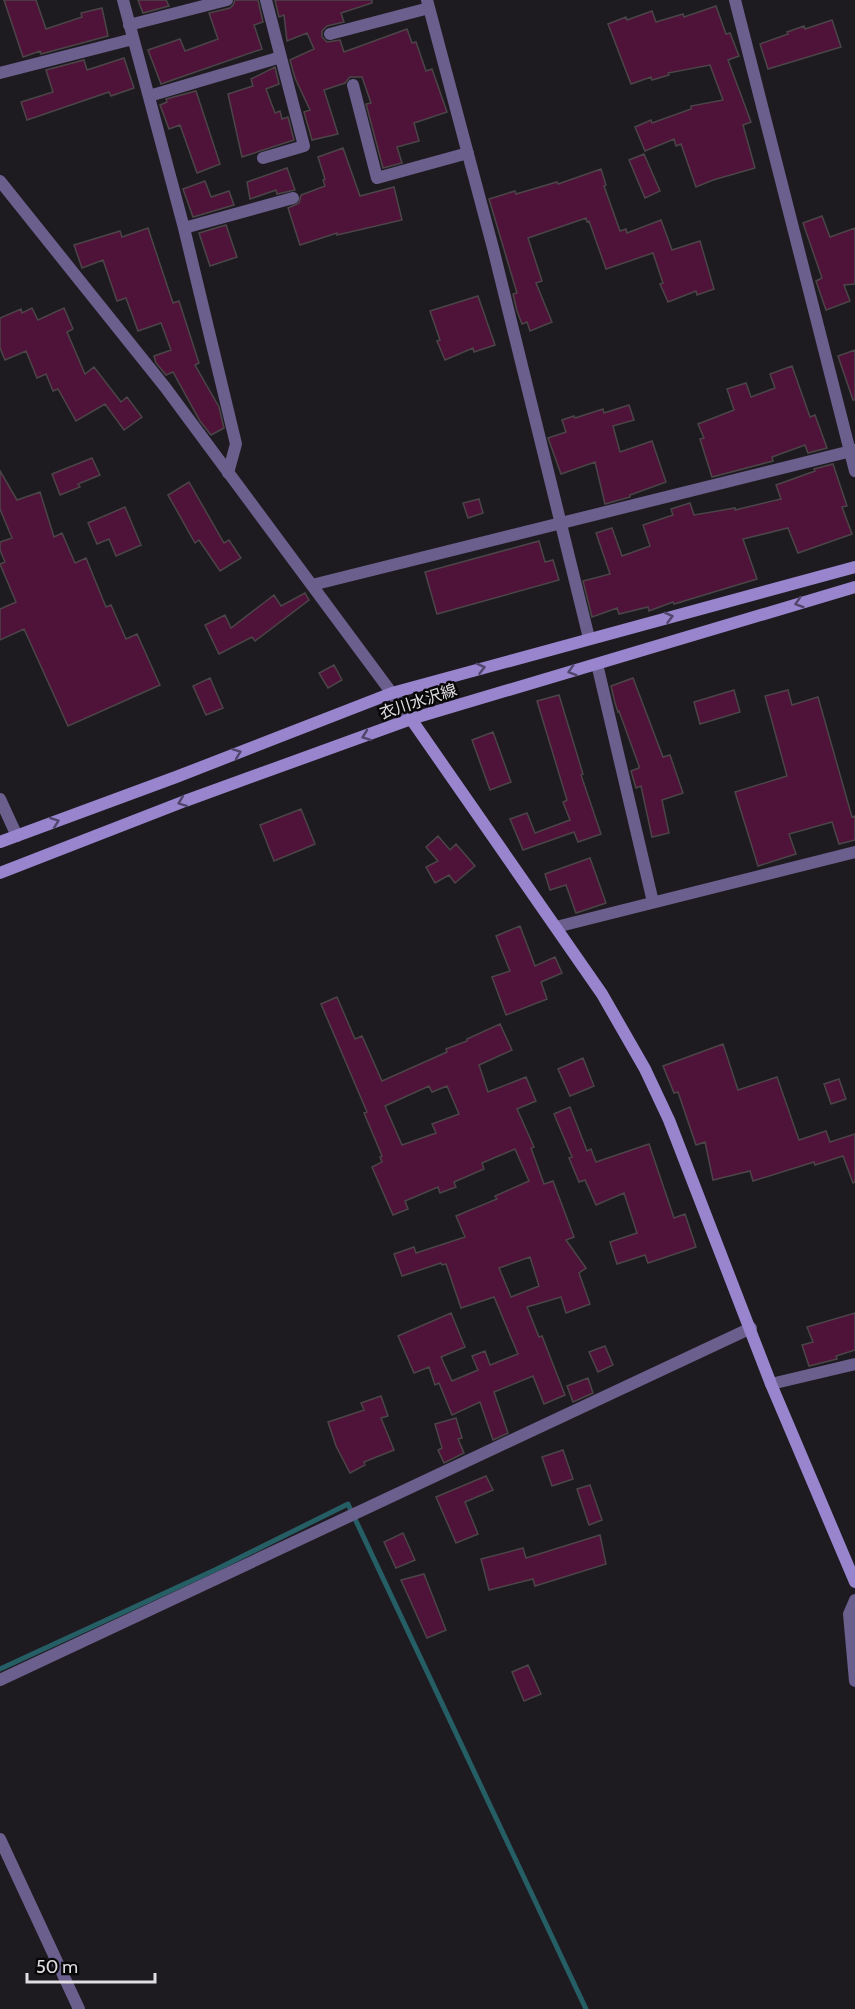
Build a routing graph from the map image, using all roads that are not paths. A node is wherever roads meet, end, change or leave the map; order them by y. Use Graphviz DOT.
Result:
graph roads {
  1 [pos="123,0"];
  2 [pos="226,0"];
  3 [pos="267,0"];
  4 [pos="735,0"];
  5 [pos="428,4"];
  6 [pos="129,25"];
  7 [pos="330,34"];
  8 [pos="133,39"];
  9 [pos="281,57"];
  10 [pos="0,73"];
  11 [pos="353,86"];
  12 [pos="149,96"];
  13 [pos="468,153"];
  14 [pos="263,158"];
  15 [pos="0,181"];
  16 [pos="293,198"];
  17 [pos="184,228"];
  18 [pos="853,451"];
  19 [pos="855,471"];
  20 [pos="228,472"];
  21 [pos="562,524"];
  22 [pos="855,567"];
  23 [pos="312,585"];
  24 [pos="855,587"];
  25 [pos="589,638"];
  26 [pos="597,664"];
  27 [pos="392,693"];
  28 [pos="411,719"];
  29 [pos="0,799"];
  30 [pos="17,836"];
  31 [pos="0,843"];
  32 [pos="855,852"];
  33 [pos="0,873"];
  34 [pos="653,902"];
  35 [pos="556,927"];
  36 [pos="751,1328"];
  37 [pos="855,1364"];
  38 [pos="771,1384"];
  39 [pos="855,1582"];
  40 [pos="855,1600"];
  41 [pos="0,1680"];
  42 [pos="855,1681"];
  43 [pos="0,1839"];
  44 [pos="80,2009"];
  1 -- 6 [label="street"];
  2 -- 6 [label="street"];
  3 -- 9 [label="street"];
  4 -- 18 [label="street"];
  5 -- 7 [label="street"];
  5 -- 13 [label="street"];
  6 -- 8 [label="street"];
  8 -- 10 [label="street"];
  8 -- 12 [label="street"];
  9 -- 12 [label="street"];
  9 -- 14 [label="street"];
  11 -- 13 [label="street"];
  12 -- 17 [label="street"];
  13 -- 21 [label="street"];
  15 -- 20 [label="street"];
  16 -- 17 [label="street"];
  17 -- 20 [label="street"];
  18 -- 19 [label="street"];
  18 -- 21 [label="street"];
  20 -- 23 [label="street"];
  21 -- 23 [label="street"];
  21 -- 25 [label="street"];
  25 -- 22 [label="main road, 衣川水沢線, one-way"];
  23 -- 27 [label="street"];
  24 -- 26 [label="main road, 衣川水沢線, one-way"];
  27 -- 25 [label="main road, 衣川水沢線, one-way"];
  26 -- 28 [label="main road, 衣川水沢線, one-way"];
  26 -- 34 [label="street"];
  27 -- 28 [label="street"];
  30 -- 27 [label="main road, 衣川水沢線, one-way"];
  28 -- 33 [label="main road, 衣川水沢線, one-way"];
  28 -- 35 [label="main road"];
  29 -- 30 [label="street"];
  30 -- 31 [label="main road, 衣川水沢線"];
  32 -- 34 [label="street"];
  34 -- 35 [label="street"];
  35 -- 36 [label="main road"];
  36 -- 38 [label="main road"];
  36 -- 41 [label="street"];
  37 -- 38 [label="street"];
  38 -- 39 [label="main road"];
  40 -- 42 [label="street"];
  43 -- 44 [label="street"];
}
